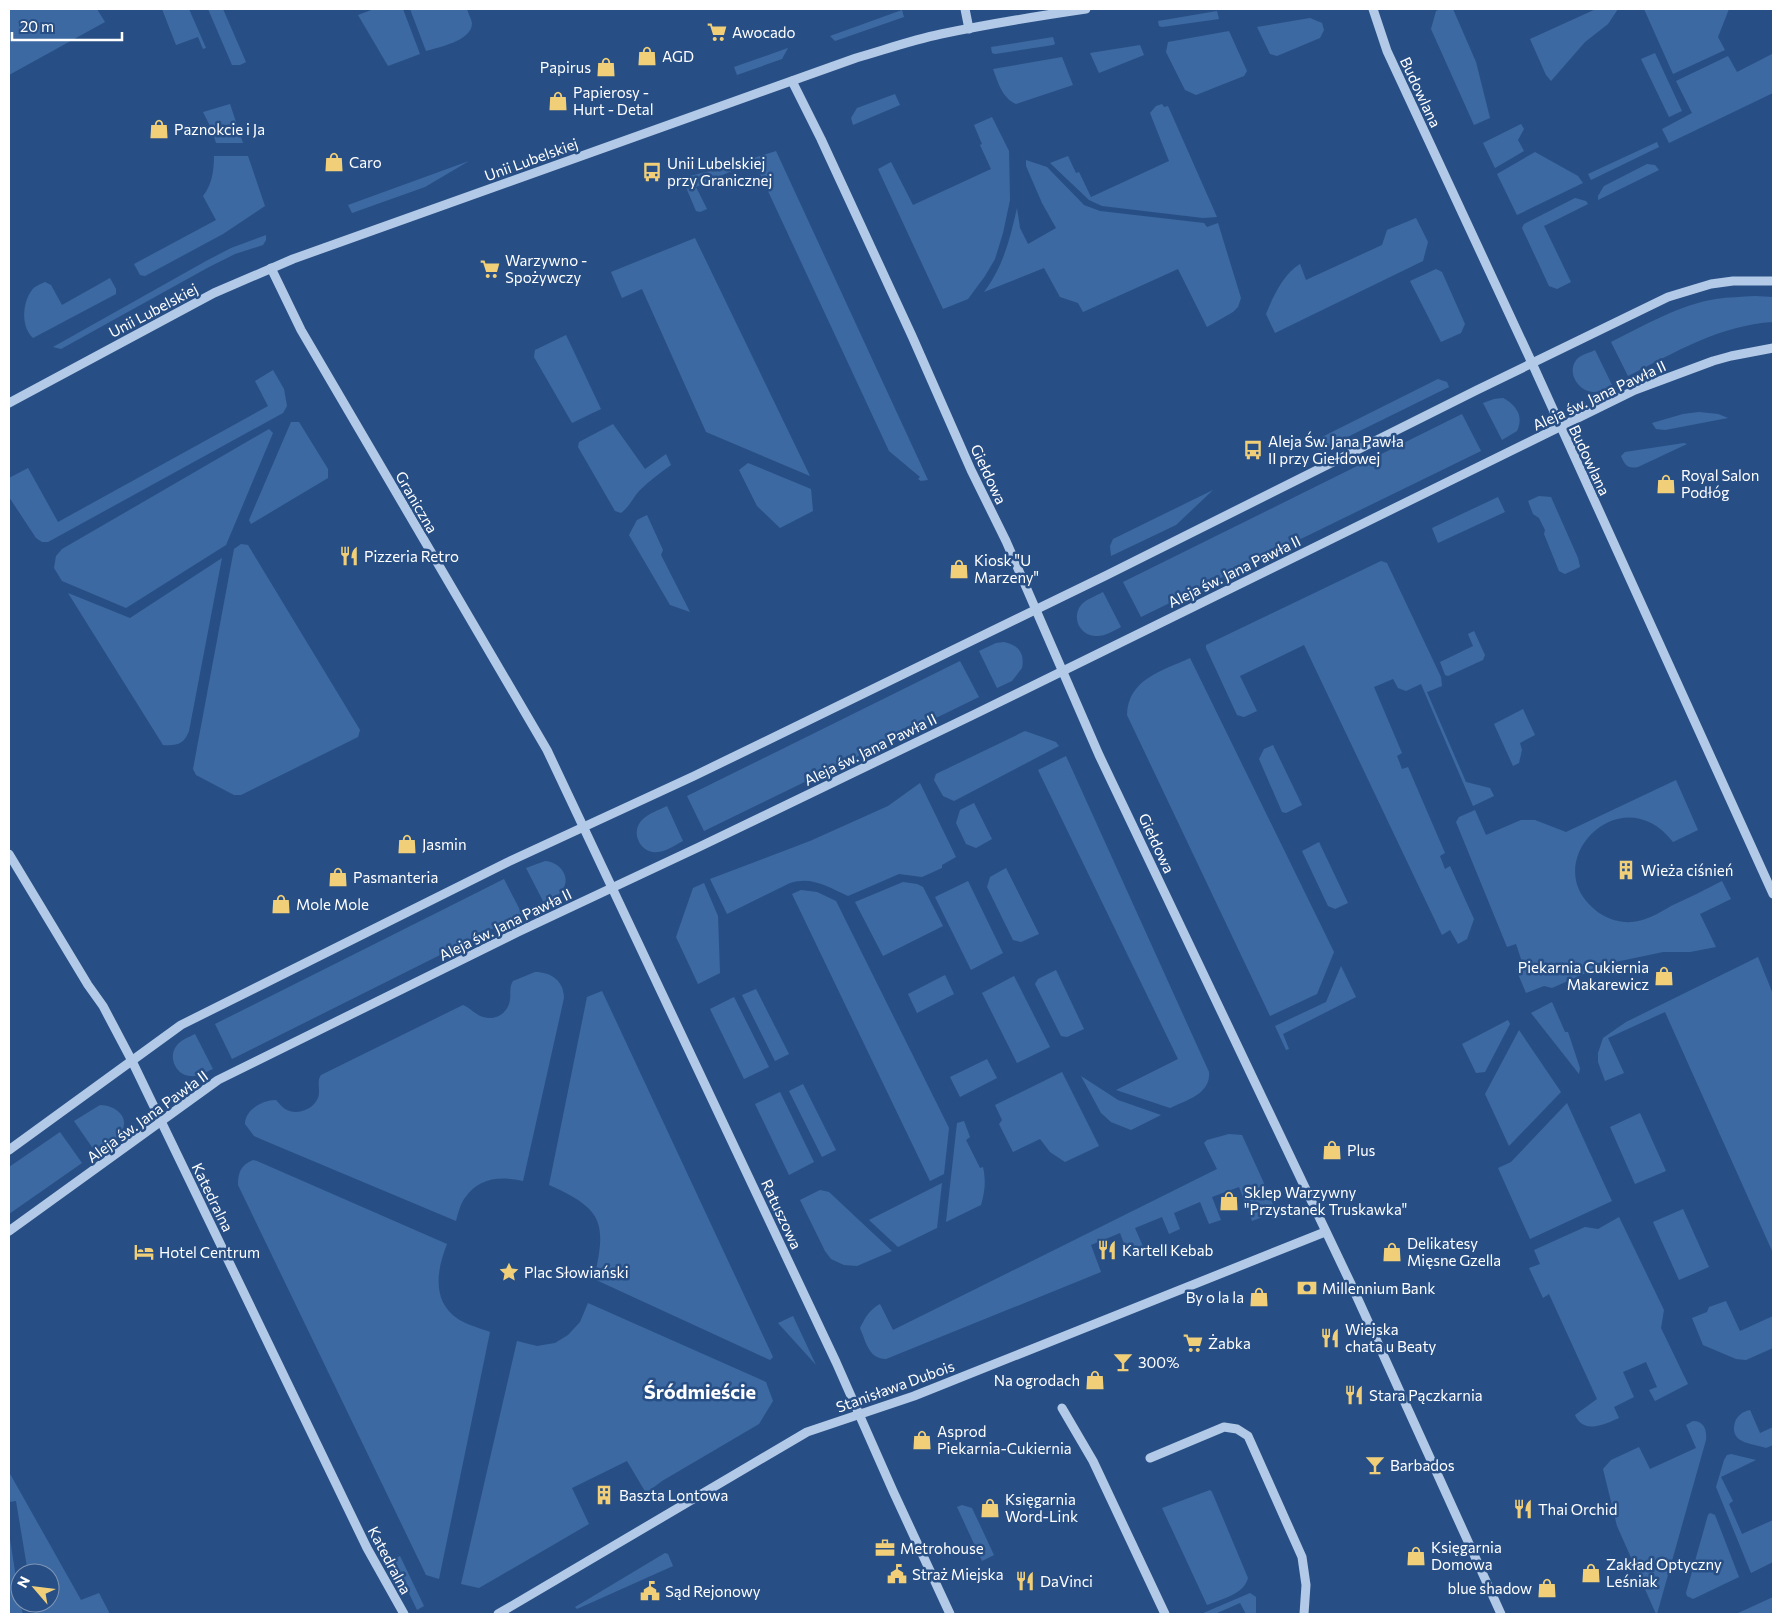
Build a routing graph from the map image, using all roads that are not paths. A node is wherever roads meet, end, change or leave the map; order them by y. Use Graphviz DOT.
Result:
graph roads {
  1 [pos="965,9"];
  2 [pos="1086,9"];
  3 [pos="1373,9"];
  4 [pos="969,29"];
  5 [pos="792,81"];
  6 [pos="271,268"];
  7 [pos="1773,281"];
  8 [pos="1773,348"];
  9 [pos="1752,352"];
  10 [pos="1773,356"];
  11 [pos="1532,363"];
  12 [pos="9,403"];
  13 [pos="1560,427"];
  14 [pos="1036,609"];
  15 [pos="1063,670"];
  16 [pos="584,827"];
  17 [pos="9,854"];
  18 [pos="613,888"];
  19 [pos="1773,894"];
  20 [pos="132,1061"];
  21 [pos="161,1122"];
  22 [pos="9,1150"];
  23 [pos="9,1231"];
  24 [pos="1326,1232"];
  25 [pos="1062,1408"];
  26 [pos="859,1414"];
  27 [pos="1150,1458"];
  28 [pos="404,1614"];
  29 [pos="498,1614"];
  30 [pos="950,1614"];
  31 [pos="1165,1614"];
  32 [pos="1304,1614"];
  33 [pos="1501,1614"];
  1 -- 4 [label="street"];
  2 -- 4 [label="street, Unii Lubelskiej"];
  3 -- 11 [label="street, Budowlana"];
  4 -- 5 [label="street, Unii Lubelskiej"];
  5 -- 6 [label="street, Unii Lubelskiej"];
  5 -- 14 [label="street, Giełdowa"];
  6 -- 12 [label="street, Unii Lubelskiej"];
  6 -- 16 [label="street, Graniczna"];
  7 -- 11 [label="street"];
  8 -- 9 [label="street, Aleja św. Jana Pawła II"];
  9 -- 10 [label="street"];
  9 -- 13 [label="street, Aleja św. Jana Pawła II"];
  11 -- 13 [label="street, Budowlana"];
  11 -- 14 [label="street"];
  13 -- 15 [label="street, Aleja św. Jana Pawła II"];
  13 -- 19 [label="street, Budowlana"];
  14 -- 15 [label="street, Giełdowa"];
  14 -- 16 [label="street"];
  15 -- 18 [label="street, Aleja św. Jana Pawła II"];
  15 -- 24 [label="street, Giełdowa"];
  16 -- 18 [label="street, Ratuszowa"];
  16 -- 20 [label="street"];
  17 -- 20 [label="street, Katedralna"];
  18 -- 21 [label="street, Aleja św. Jana Pawła II"];
  18 -- 26 [label="street, Ratuszowa"];
  20 -- 21 [label="street, Katedralna"];
  20 -- 22 [label="street"];
  21 -- 23 [label="street, Aleja św. Jana Pawła II"];
  21 -- 28 [label="street, Katedralna"];
  24 -- 26 [label="street, Stanisława Dubois"];
  24 -- 33 [label="street, Giełdowa"];
  25 -- 31 [label="street"];
  26 -- 29 [label="street, Stanisława Dubois"];
  26 -- 30 [label="street, Ratuszowa"];
  27 -- 32 [label="street"];
}
